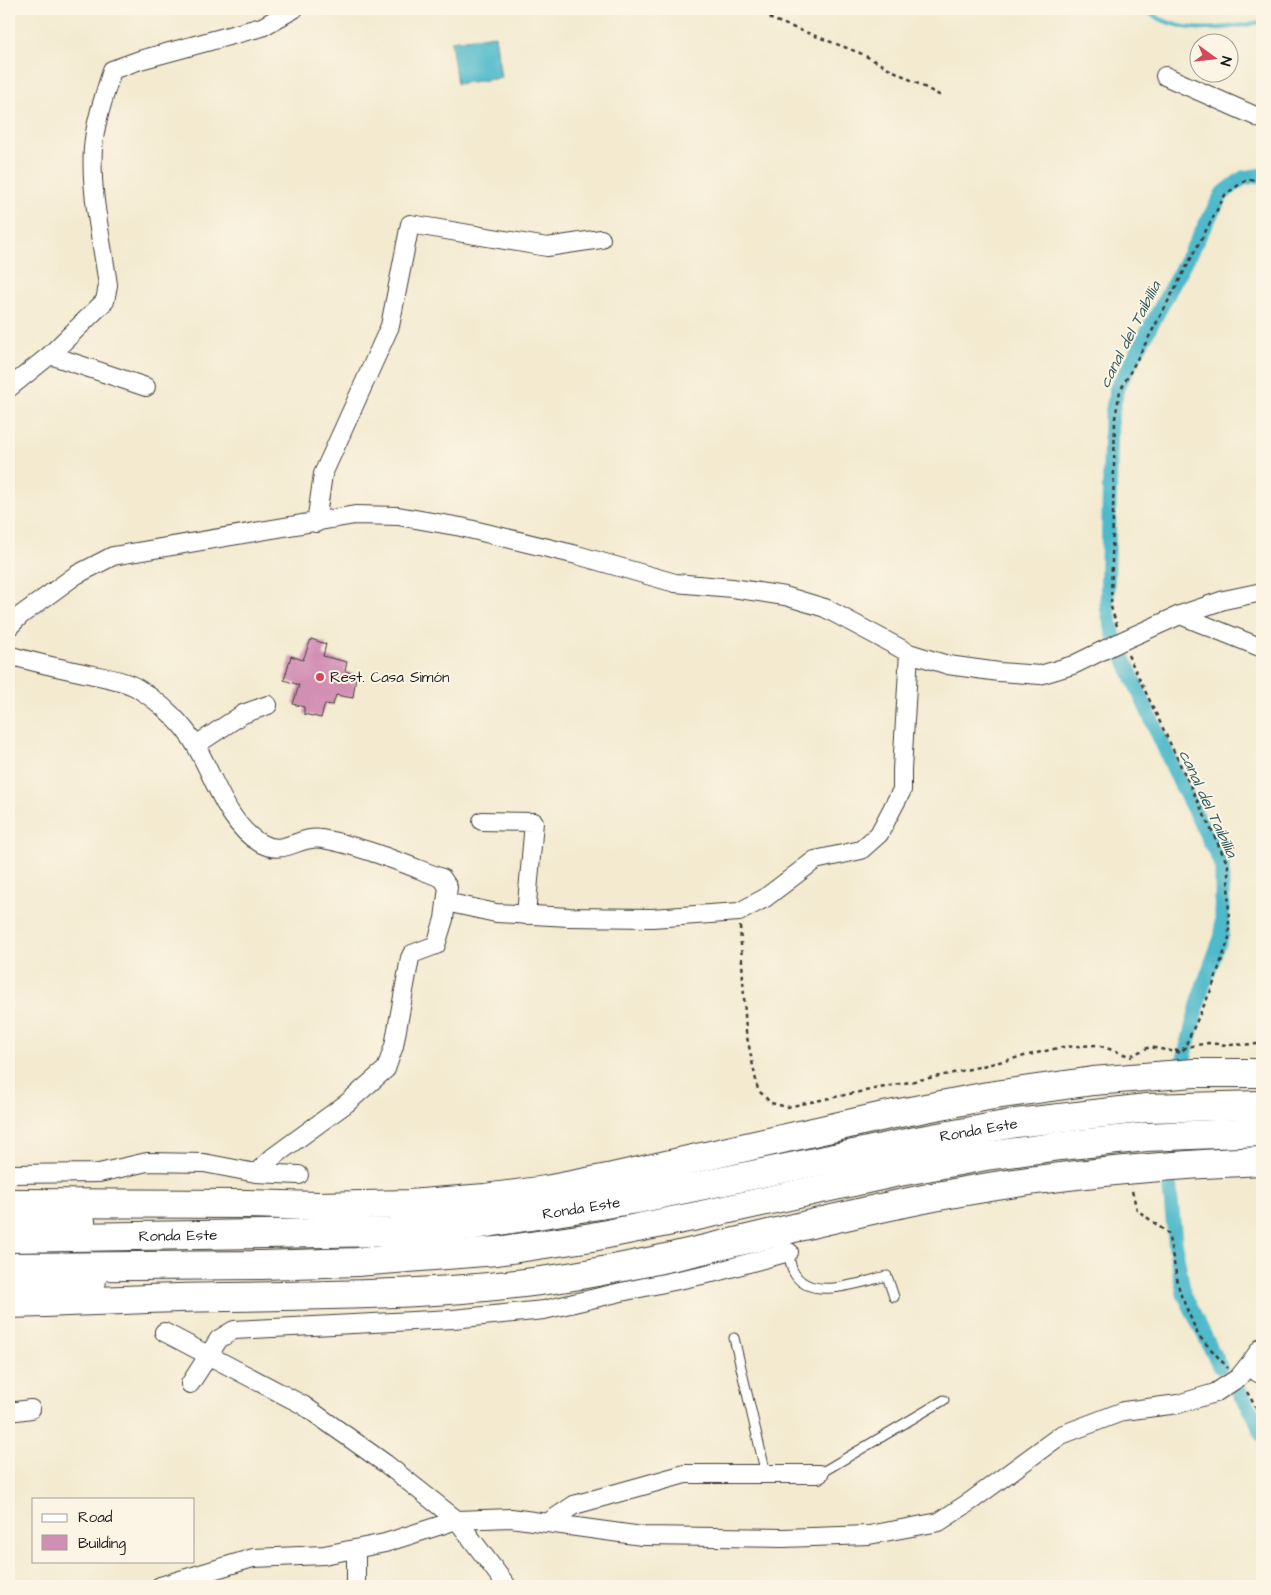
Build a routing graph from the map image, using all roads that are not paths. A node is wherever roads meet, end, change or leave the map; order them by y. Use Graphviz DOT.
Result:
graph roads {
  1 [pos="294,9"];
  2 [pos="1165,76"];
  3 [pos="1262,120"];
  4 [pos="601,239"];
  5 [pos="50,355"];
  6 [pos="146,386"];
  7 [pos="9,388"];
  8 [pos="316,523"];
  9 [pos="1262,592"];
  10 [pos="1180,615"];
  11 [pos="9,627"];
  12 [pos="1262,648"];
  13 [pos="909,653"];
  14 [pos="9,655"];
  15 [pos="268,705"];
  16 [pos="196,745"];
  17 [pos="482,821"];
  18 [pos="446,902"];
  19 [pos="526,915"];
  20 [pos="1262,1072"];
  21 [pos="1262,1105"];
  22 [pos="1262,1132"];
  23 [pos="1262,1161"];
  24 [pos="256,1173"];
  25 [pos="9,1174"];
  26 [pos="299,1175"];
  27 [pos="9,1203"];
  28 [pos="9,1216"];
  29 [pos="261,1235"];
  30 [pos="9,1238"];
  31 [pos="789,1252"];
  32 [pos="451,1255"];
  33 [pos="9,1267"];
  34 [pos="9,1291"];
  35 [pos="894,1297"];
  36 [pos="9,1304"];
  37 [pos="164,1332"];
  38 [pos="734,1338"];
  39 [pos="1262,1347"];
  40 [pos="208,1356"];
  41 [pos="1249,1374"];
  42 [pos="190,1384"];
  43 [pos="944,1400"];
  44 [pos="31,1409"];
  45 [pos="9,1412"];
  46 [pos="766,1474"];
  47 [pos="819,1474"];
  48 [pos="457,1520"];
  49 [pos="547,1522"];
  50 [pos="356,1549"];
  51 [pos="160,1586"];
  52 [pos="356,1586"];
  53 [pos="507,1586"];
  1 -- 5 [label="street"];
  2 -- 3 [label="street"];
  4 -- 8 [label="street"];
  5 -- 6 [label="street"];
  5 -- 7 [label="street"];
  8 -- 11 [label="street"];
  8 -- 13 [label="street"];
  9 -- 10 [label="street"];
  10 -- 12 [label="street"];
  10 -- 13 [label="street"];
  13 -- 19 [label="street"];
  14 -- 16 [label="street"];
  15 -- 16 [label="street"];
  16 -- 18 [label="street"];
  17 -- 19 [label="street"];
  18 -- 19 [label="street"];
  18 -- 24 [label="street"];
  20 -- 27 [label="highway"];
  21 -- 29 [label="highway, Ronda Este"];
  22 -- 32 [label="highway, Ronda Este"];
  23 -- 36 [label="highway"];
  24 -- 25 [label="street"];
  24 -- 26 [label="street"];
  28 -- 29 [label="highway"];
  29 -- 30 [label="highway, Ronda Este"];
  31 -- 35 [label="lane"];
  31 -- 40 [label="street"];
  32 -- 33 [label="highway, Ronda Este"];
  32 -- 34 [label="highway"];
  37 -- 40 [label="street"];
  38 -- 46 [label="lane"];
  39 -- 41 [label="street"];
  40 -- 42 [label="street"];
  40 -- 48 [label="street"];
  41 -- 49 [label="street"];
  43 -- 47 [label="lane"];
  44 -- 45 [label="street"];
  46 -- 47 [label="street"];
  46 -- 49 [label="street"];
  48 -- 49 [label="street"];
  48 -- 50 [label="street"];
  48 -- 53 [label="street"];
  50 -- 51 [label="street"];
  50 -- 52 [label="street"];
}
